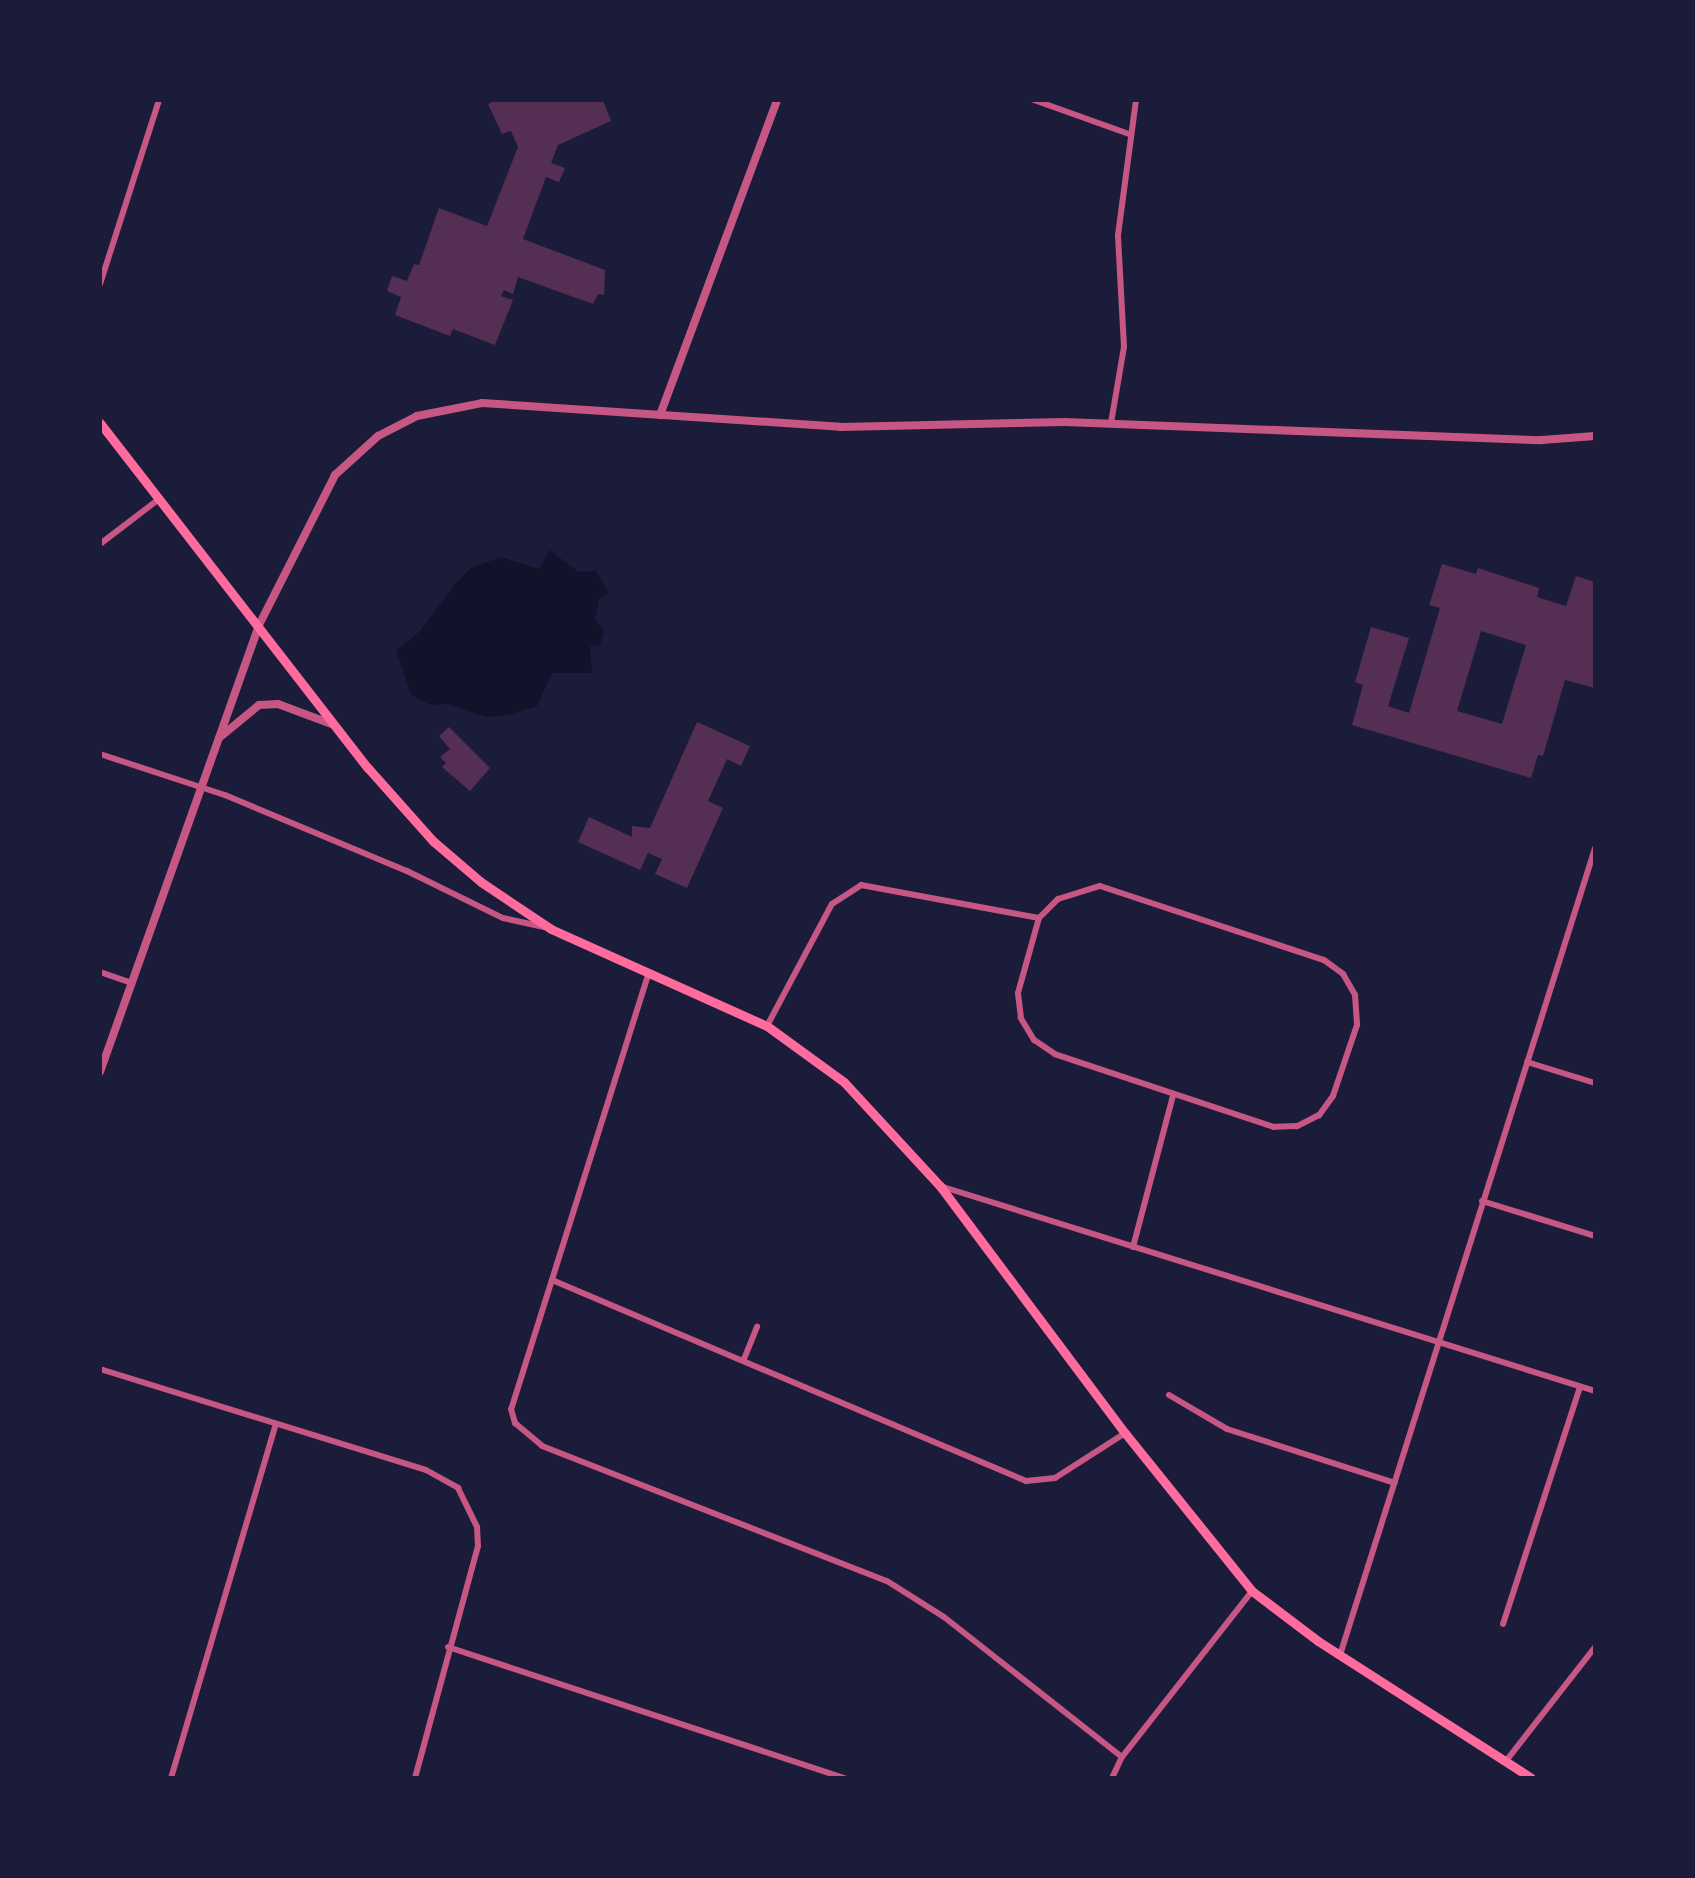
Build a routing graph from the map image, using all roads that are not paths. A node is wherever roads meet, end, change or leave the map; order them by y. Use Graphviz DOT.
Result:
graph roads {
  1 [pos="159,100"];
  2 [pos="777,100"];
  3 [pos="1034,100"];
  4 [pos="1136,100"];
  5 [pos="1129,134"];
  6 [pos="100,284"];
  7 [pos="660,415"];
  8 [pos="100,423"];
  9 [pos="1111,423"];
  10 [pos="1595,436"];
  11 [pos="159,499"];
  12 [pos="100,544"];
  13 [pos="259,625"];
  14 [pos="336,726"];
  15 [pos="219,738"];
  16 [pos="100,754"];
  17 [pos="201,787"];
  18 [pos="1595,848"];
  19 [pos="1039,918"];
  20 [pos="551,929"];
  21 [pos="100,972"];
  22 [pos="649,972"];
  23 [pos="129,982"];
  24 [pos="767,1026"];
  25 [pos="1527,1062"];
  26 [pos="100,1072"];
  27 [pos="1595,1083"];
  28 [pos="1173,1096"];
  29 [pos="940,1186"];
  30 [pos="1482,1201"];
  31 [pos="1595,1236"];
  32 [pos="1133,1247"];
  33 [pos="552,1280"];
  34 [pos="757,1327"];
  35 [pos="1439,1339"];
  36 [pos="744,1359"];
  37 [pos="100,1369"];
  38 [pos="1580,1387"];
  39 [pos="1595,1391"];
  40 [pos="1169,1395"];
  41 [pos="276,1424"];
  42 [pos="1125,1433"];
  43 [pos="1395,1483"];
  44 [pos="1252,1591"];
  45 [pos="1503,1624"];
  46 [pos="448,1647"];
  47 [pos="1595,1647"];
  48 [pos="1340,1655"];
  49 [pos="1122,1757"];
  50 [pos="1506,1761"];
  51 [pos="171,1778"];
  52 [pos="415,1778"];
  53 [pos="845,1778"];
  54 [pos="1112,1778"];
  55 [pos="1531,1778"];
  1 -- 6 [label="street"];
  2 -- 7 [label="street"];
  3 -- 5 [label="street"];
  4 -- 5 [label="street"];
  5 -- 9 [label="street"];
  7 -- 9 [label="street"];
  7 -- 13 [label="street"];
  8 -- 11 [label="main road"];
  9 -- 10 [label="street"];
  11 -- 12 [label="street"];
  11 -- 13 [label="main road"];
  13 -- 14 [label="main road"];
  13 -- 15 [label="street"];
  14 -- 15 [label="street"];
  14 -- 20 [label="main road"];
  15 -- 17 [label="street"];
  16 -- 17 [label="street"];
  17 -- 20 [label="street"];
  17 -- 23 [label="street"];
  18 -- 25 [label="street"];
  19 -- 24 [label="street"];
  19 -- 28 [label="street"];
  19 -- 28 [label="street"];
  20 -- 22 [label="main road"];
  21 -- 23 [label="street"];
  22 -- 24 [label="main road"];
  22 -- 33 [label="street"];
  23 -- 26 [label="street"];
  24 -- 29 [label="main road"];
  25 -- 27 [label="street"];
  25 -- 30 [label="street"];
  28 -- 32 [label="street"];
  29 -- 32 [label="street"];
  29 -- 42 [label="main road"];
  30 -- 31 [label="street"];
  30 -- 35 [label="street"];
  32 -- 35 [label="street"];
  33 -- 36 [label="street"];
  33 -- 49 [label="street"];
  34 -- 36 [label="street"];
  35 -- 38 [label="street"];
  35 -- 43 [label="street"];
  36 -- 42 [label="street"];
  37 -- 41 [label="street"];
  38 -- 39 [label="street"];
  38 -- 45 [label="street"];
  40 -- 43 [label="street"];
  41 -- 46 [label="street"];
  41 -- 51 [label="street"];
  42 -- 44 [label="main road"];
  43 -- 48 [label="street"];
  44 -- 48 [label="main road"];
  44 -- 49 [label="street"];
  46 -- 52 [label="street"];
  46 -- 53 [label="street"];
  47 -- 50 [label="street"];
  48 -- 50 [label="main road"];
  49 -- 54 [label="street"];
  50 -- 55 [label="main road"];
}
